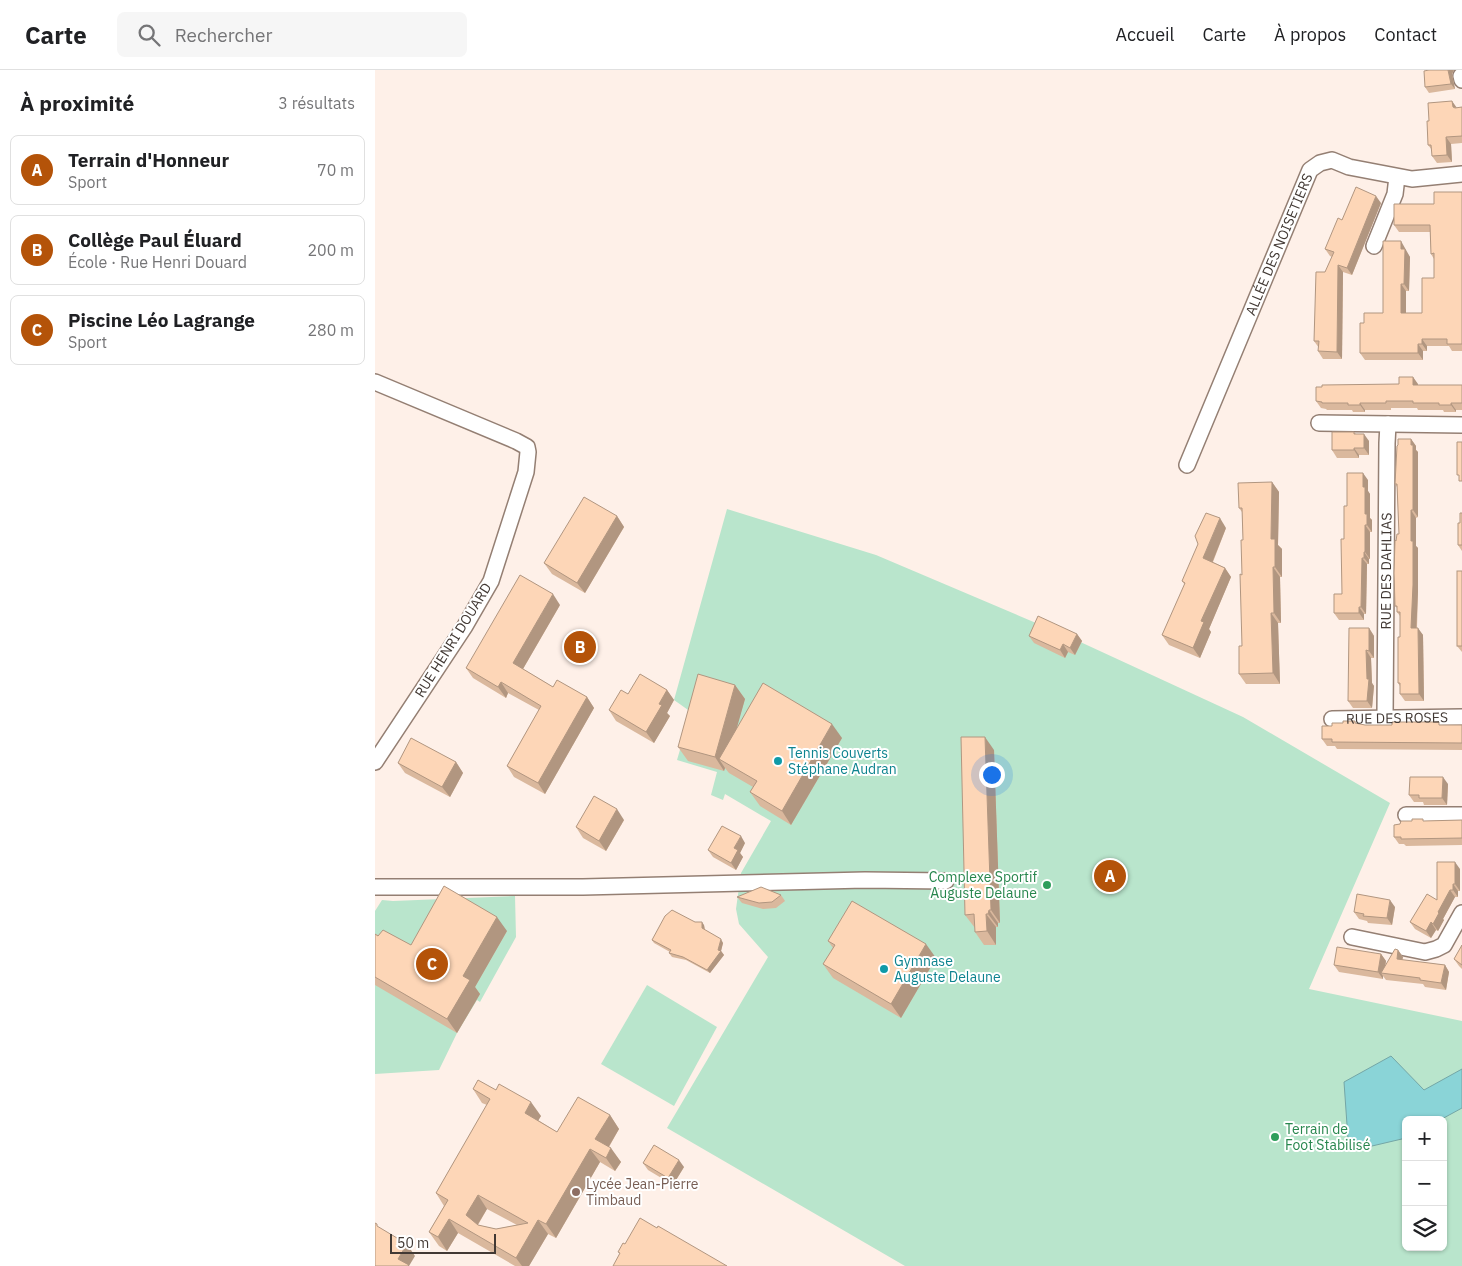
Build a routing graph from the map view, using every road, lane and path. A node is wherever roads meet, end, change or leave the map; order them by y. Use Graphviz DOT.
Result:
graph roads {
  1 [pos="1461,76"];
  2 [pos="1462,80"];
  3 [pos="1462,174"];
  4 [pos="1397,177"];
  5 [pos="1374,246"];
  6 [pos="375,382"];
  7 [pos="1319,423"];
  8 [pos="1388,424"];
  9 [pos="1462,425"];
  10 [pos="1187,465"];
  11 [pos="1462,716"];
  12 [pos="1385,718"];
  13 [pos="1332,719"];
  14 [pos="375,762"];
  15 [pos="1406,815"];
  16 [pos="1462,815"];
  17 [pos="946,881"];
  18 [pos="375,887"];
  19 [pos="1462,913"];
  20 [pos="1352,937"];
  1 -- 2 [label="street"];
  3 -- 4 [label="street, ALLÉE DES NOISETIERS"];
  4 -- 5 [label="street"];
  4 -- 10 [label="street, ALLÉE DES NOISETIERS"];
  6 -- 14 [label="street, RUE HENRI DOUARD"];
  7 -- 8 [label="street"];
  8 -- 9 [label="street"];
  8 -- 12 [label="street, RUE DES DAHLIAS"];
  11 -- 12 [label="street, RUE DES ROSES"];
  12 -- 13 [label="street, RUE DES ROSES"];
  15 -- 16 [label="street"];
  17 -- 18 [label="street"];
  19 -- 20 [label="street"];
}
